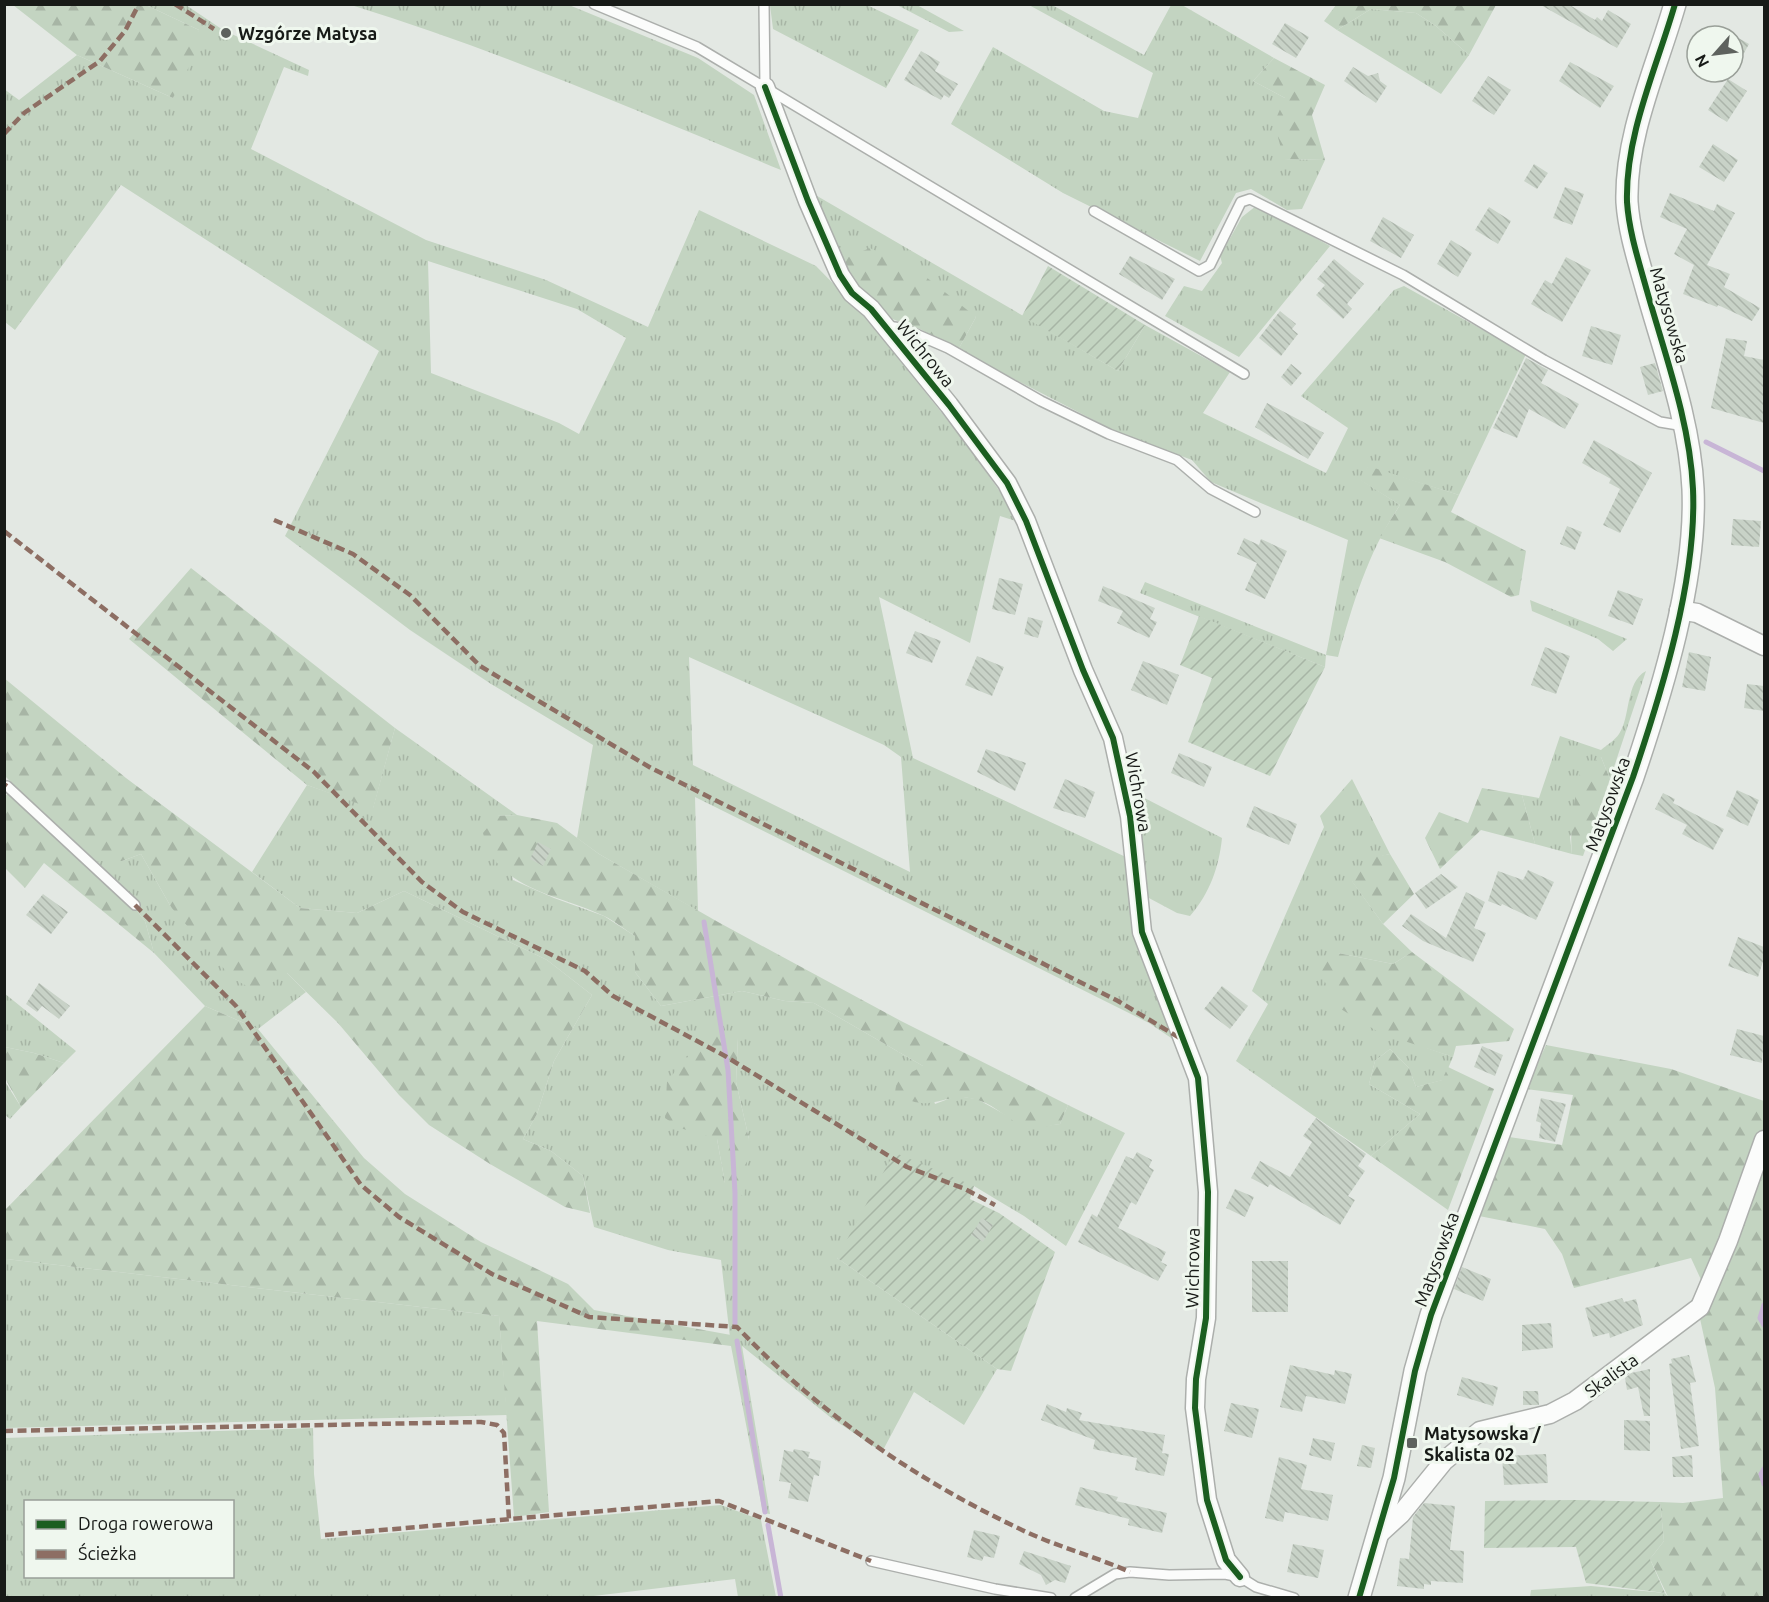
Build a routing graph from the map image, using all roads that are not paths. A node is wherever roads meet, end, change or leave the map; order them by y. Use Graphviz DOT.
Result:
graph roads {
  1 [pos="594,4"];
  2 [pos="764,4"];
  3 [pos="1675,4"];
  4 [pos="765,87"];
  5 [pos="1094,211"];
  6 [pos="886,326"];
  7 [pos="1244,374"];
  8 [pos="1684,426"];
  9 [pos="1254,512"];
  10 [pos="1679,610"];
  11 [pos="1764,646"];
  12 [pos="4,787"];
  13 [pos="135,905"];
  14 [pos="1764,1140"];
  15 [pos="1378,1535"];
  16 [pos="871,1561"];
  17 [pos="1240,1577"];
  18 [pos="1359,1596"];
  19 [pos="1051,1598"];
  20 [pos="1075,1598"];
  21 [pos="1294,1598"];
  1 -- 4 [label="lane"];
  2 -- 4 [label="lane, Wichrowa"];
  3 -- 8 [label="street, Matysowska"];
  4 -- 6 [label="street, Wichrowa"];
  4 -- 7 [label="lane"];
  5 -- 8 [label="lane"];
  6 -- 9 [label="lane"];
  6 -- 17 [label="street, Wichrowa"];
  8 -- 10 [label="street, Matysowska"];
  10 -- 11 [label="street"];
  10 -- 15 [label="street, Matysowska"];
  12 -- 13 [label="lane"];
  14 -- 15 [label="street, Skalista"];
  15 -- 18 [label="street, Matysowska"];
  16 -- 19 [label="lane"];
  17 -- 20 [label="lane"];
  17 -- 21 [label="lane"];
}
